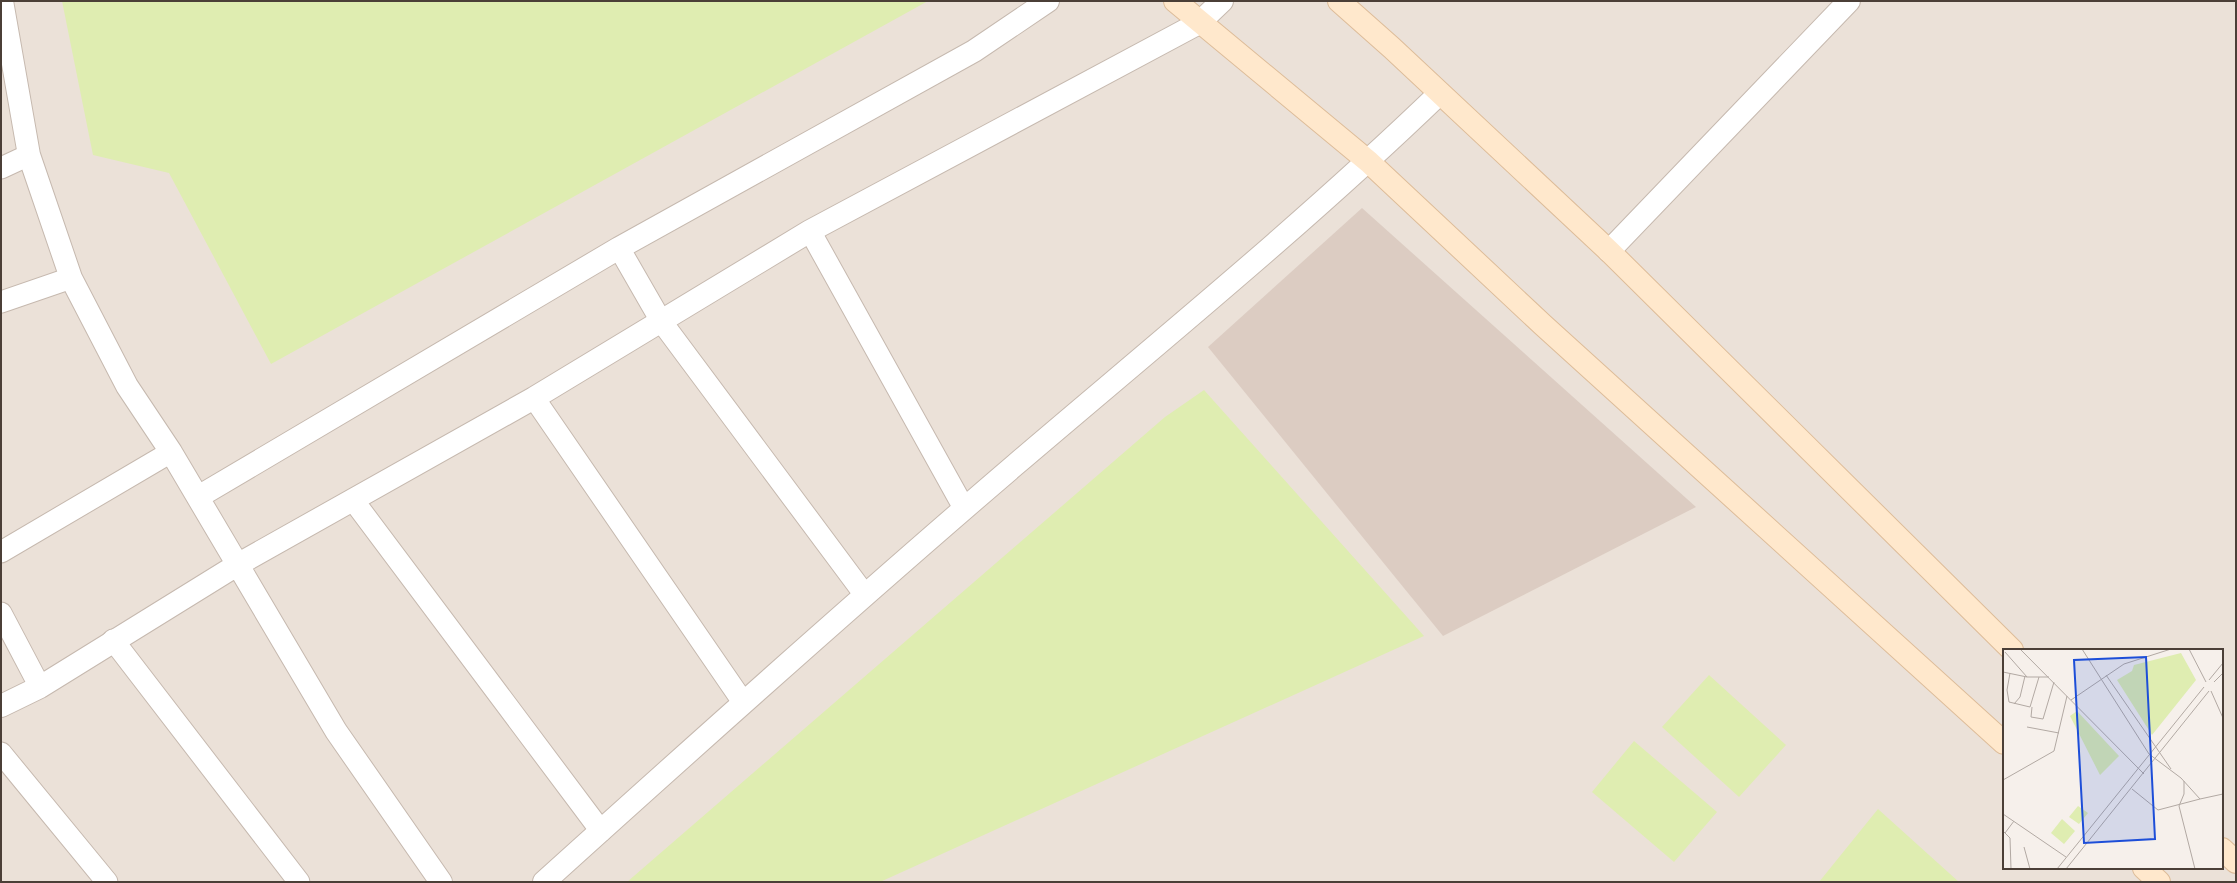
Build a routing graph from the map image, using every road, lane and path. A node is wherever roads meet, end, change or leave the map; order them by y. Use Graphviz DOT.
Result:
graph roads {
  1 [pos="2,1"];
  2 [pos="1048,1"];
  3 [pos="1175,1"];
  4 [pos="1222,1"];
  5 [pos="1339,1"];
  6 [pos="1849,1"];
  7 [pos="1199,22"];
  8 [pos="1439,94"];
  9 [pos="29,155"];
  10 [pos="1369,162"];
  11 [pos="1,168"];
  12 [pos="810,231"];
  13 [pos="619,248"];
  14 [pos="1608,251"];
  15 [pos="71,278"];
  16 [pos="1,302"];
  17 [pos="661,321"];
  18 [pos="534,398"];
  19 [pos="171,452"];
  20 [pos="198,497"];
  21 [pos="353,500"];
  22 [pos="964,508"];
  23 [pos="1,552"];
  24 [pos="237,565"];
  25 [pos="865,596"];
  26 [pos="1,613"];
  27 [pos="114,640"];
  28 [pos="2011,649"];
  29 [pos="40,687"];
  30 [pos="743,702"];
  31 [pos="1,706"];
  32 [pos="2003,742"];
  33 [pos="1,753"];
  34 [pos="601,831"];
  35 [pos="2223,850"];
  36 [pos="2236,862"];
  37 [pos="2145,869"];
  38 [pos="107,882"];
  39 [pos="299,882"];
  40 [pos="441,882"];
  41 [pos="544,882"];
  42 [pos="2159,882"];
  1 -- 9 [label="street"];
  2 -- 13 [label="street"];
  3 -- 7 [label="street"];
  4 -- 7 [label="street"];
  5 -- 8 [label="street"];
  6 -- 14 [label="street"];
  7 -- 10 [label="street"];
  7 -- 12 [label="street"];
  8 -- 10 [label="street"];
  8 -- 14 [label="street"];
  9 -- 11 [label="lane"];
  9 -- 15 [label="street"];
  10 -- 22 [label="street"];
  10 -- 32 [label="street"];
  12 -- 17 [label="street"];
  12 -- 22 [label="lane"];
  13 -- 17 [label="lane"];
  13 -- 20 [label="street"];
  14 -- 28 [label="street"];
  15 -- 16 [label="lane"];
  15 -- 19 [label="street"];
  17 -- 18 [label="street"];
  17 -- 25 [label="lane"];
  18 -- 21 [label="street"];
  18 -- 30 [label="lane"];
  19 -- 20 [label="street"];
  19 -- 23 [label="lane"];
  20 -- 24 [label="street"];
  21 -- 24 [label="street"];
  21 -- 34 [label="lane"];
  22 -- 25 [label="street"];
  24 -- 27 [label="street"];
  24 -- 40 [label="street"];
  25 -- 30 [label="street"];
  26 -- 29 [label="lane"];
  27 -- 29 [label="street"];
  27 -- 39 [label="lane"];
  29 -- 31 [label="street"];
  30 -- 34 [label="street"];
  33 -- 38 [label="lane"];
  34 -- 41 [label="street"];
  35 -- 36 [label="street"];
  37 -- 42 [label="street"];
}
